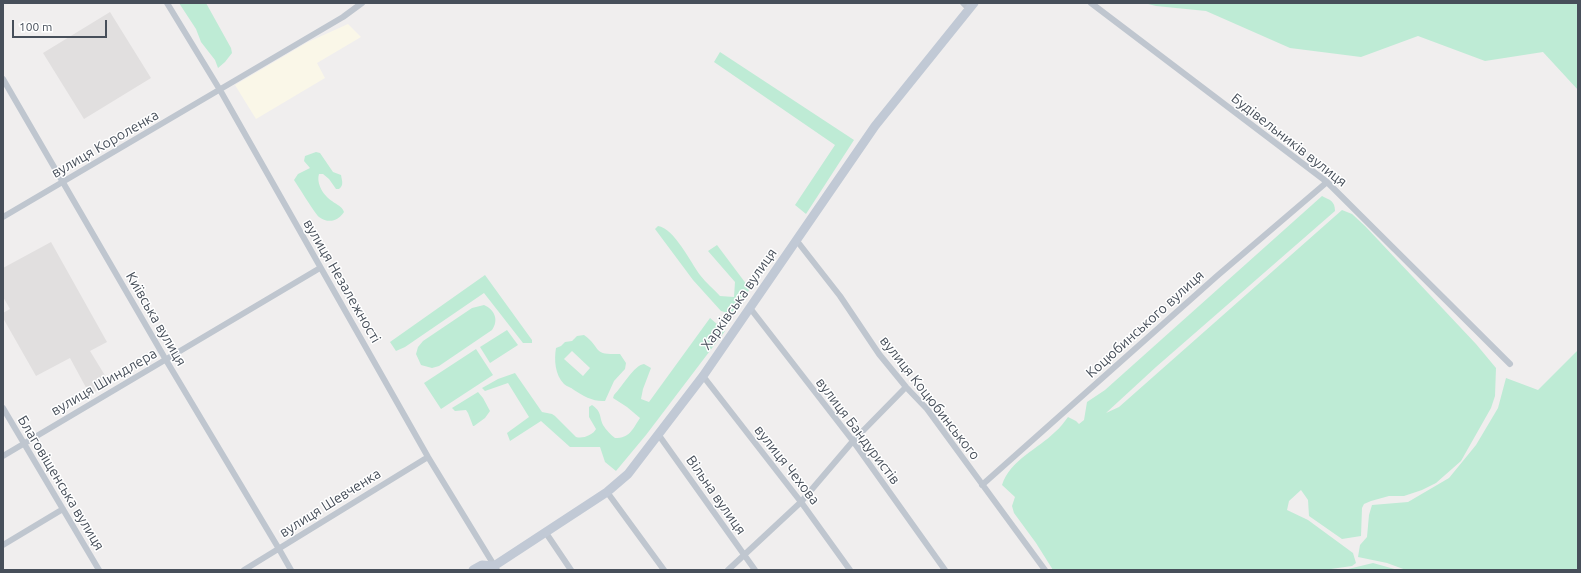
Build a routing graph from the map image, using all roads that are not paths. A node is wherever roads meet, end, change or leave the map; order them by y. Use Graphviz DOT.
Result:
graph roads {
  1 [pos="167,3"];
  2 [pos="362,3"];
  3 [pos="1091,3"];
  4 [pos="969,5"];
  5 [pos="3,78"];
  6 [pos="220,90"];
  7 [pos="64,182"];
  8 [pos="1327,182"];
  9 [pos="3,217"];
  10 [pos="797,241"];
  11 [pos="320,268"];
  12 [pos="750,308"];
  13 [pos="166,360"];
  14 [pos="1510,364"];
  15 [pos="703,376"];
  16 [pos="906,387"];
  17 [pos="3,408"];
  18 [pos="658,434"];
  19 [pos="853,441"];
  20 [pos="23,444"];
  21 [pos="3,456"];
  22 [pos="428,457"];
  23 [pos="982,485"];
  24 [pos="607,492"];
  25 [pos="801,502"];
  26 [pos="63,509"];
  27 [pos="546,533"];
  28 [pos="3,545"];
  29 [pos="279,549"];
  30 [pos="743,555"];
  31 [pos="494,568"];
  32 [pos="99,570"];
  33 [pos="244,570"];
  34 [pos="291,570"];
  35 [pos="473,570"];
  36 [pos="571,570"];
  37 [pos="664,570"];
  38 [pos="728,570"];
  39 [pos="755,570"];
  40 [pos="850,570"];
  41 [pos="945,570"];
  42 [pos="1045,570"];
  1 -- 6 [label="street, вулиця Незалежності"];
  2 -- 6 [label="street, вулиця Короленка"];
  3 -- 8 [label="street, Будівельників вулиця"];
  4 -- 10 [label="street, Харківська вулиця"];
  5 -- 7 [label="street, Київська вулиця"];
  6 -- 7 [label="street, вулиця Короленка"];
  6 -- 11 [label="street, вулиця Незалежності"];
  7 -- 9 [label="street, вулиця Короленка"];
  7 -- 13 [label="street, Київська вулиця"];
  8 -- 14 [label="street, Будівельників вулиця"];
  8 -- 23 [label="street, Коцюбинського вулиця"];
  10 -- 12 [label="street, Харківська вулиця"];
  10 -- 16 [label="street, вулиця Коцюбинського"];
  11 -- 13 [label="street, вулиця Шиндлера"];
  11 -- 22 [label="street, вулиця Незалежності"];
  12 -- 15 [label="street, Харківська вулиця"];
  12 -- 19 [label="street, вулиця Бандуристів"];
  13 -- 20 [label="street, вулиця Шиндлера"];
  13 -- 29 [label="street, Київська вулиця"];
  15 -- 18 [label="street, Харківська вулиця"];
  15 -- 25 [label="street, вулиця Чехова"];
  16 -- 19 [label="street"];
  16 -- 23 [label="street, вулиця Коцюбинського"];
  17 -- 20 [label="street, Благовіщенська вулиця"];
  18 -- 24 [label="street, Харківська вулиця"];
  18 -- 30 [label="street, Вільна вулиця"];
  19 -- 25 [label="street"];
  19 -- 41 [label="street, вулиця Бандуристів"];
  20 -- 21 [label="street, вулиця Шиндлера"];
  20 -- 26 [label="street, Благовіщенська вулиця"];
  22 -- 29 [label="street, вулиця Шевченка"];
  22 -- 31 [label="street, вулиця Незалежності"];
  23 -- 42 [label="street, вулиця Коцюбинського"];
  24 -- 27 [label="street, Харківська вулиця"];
  24 -- 37 [label="street"];
  25 -- 30 [label="street"];
  25 -- 40 [label="street, вулиця Чехова"];
  26 -- 28 [label="street"];
  26 -- 32 [label="street, Благовіщенська вулиця"];
  27 -- 31 [label="street, Харківська вулиця"];
  27 -- 36 [label="street"];
  29 -- 33 [label="street, вулиця Шевченка"];
  29 -- 34 [label="street, Київська вулиця"];
  30 -- 38 [label="street"];
  30 -- 39 [label="street, Вільна вулиця"];
  31 -- 35 [label="street, Харківська вулиця"];
}
